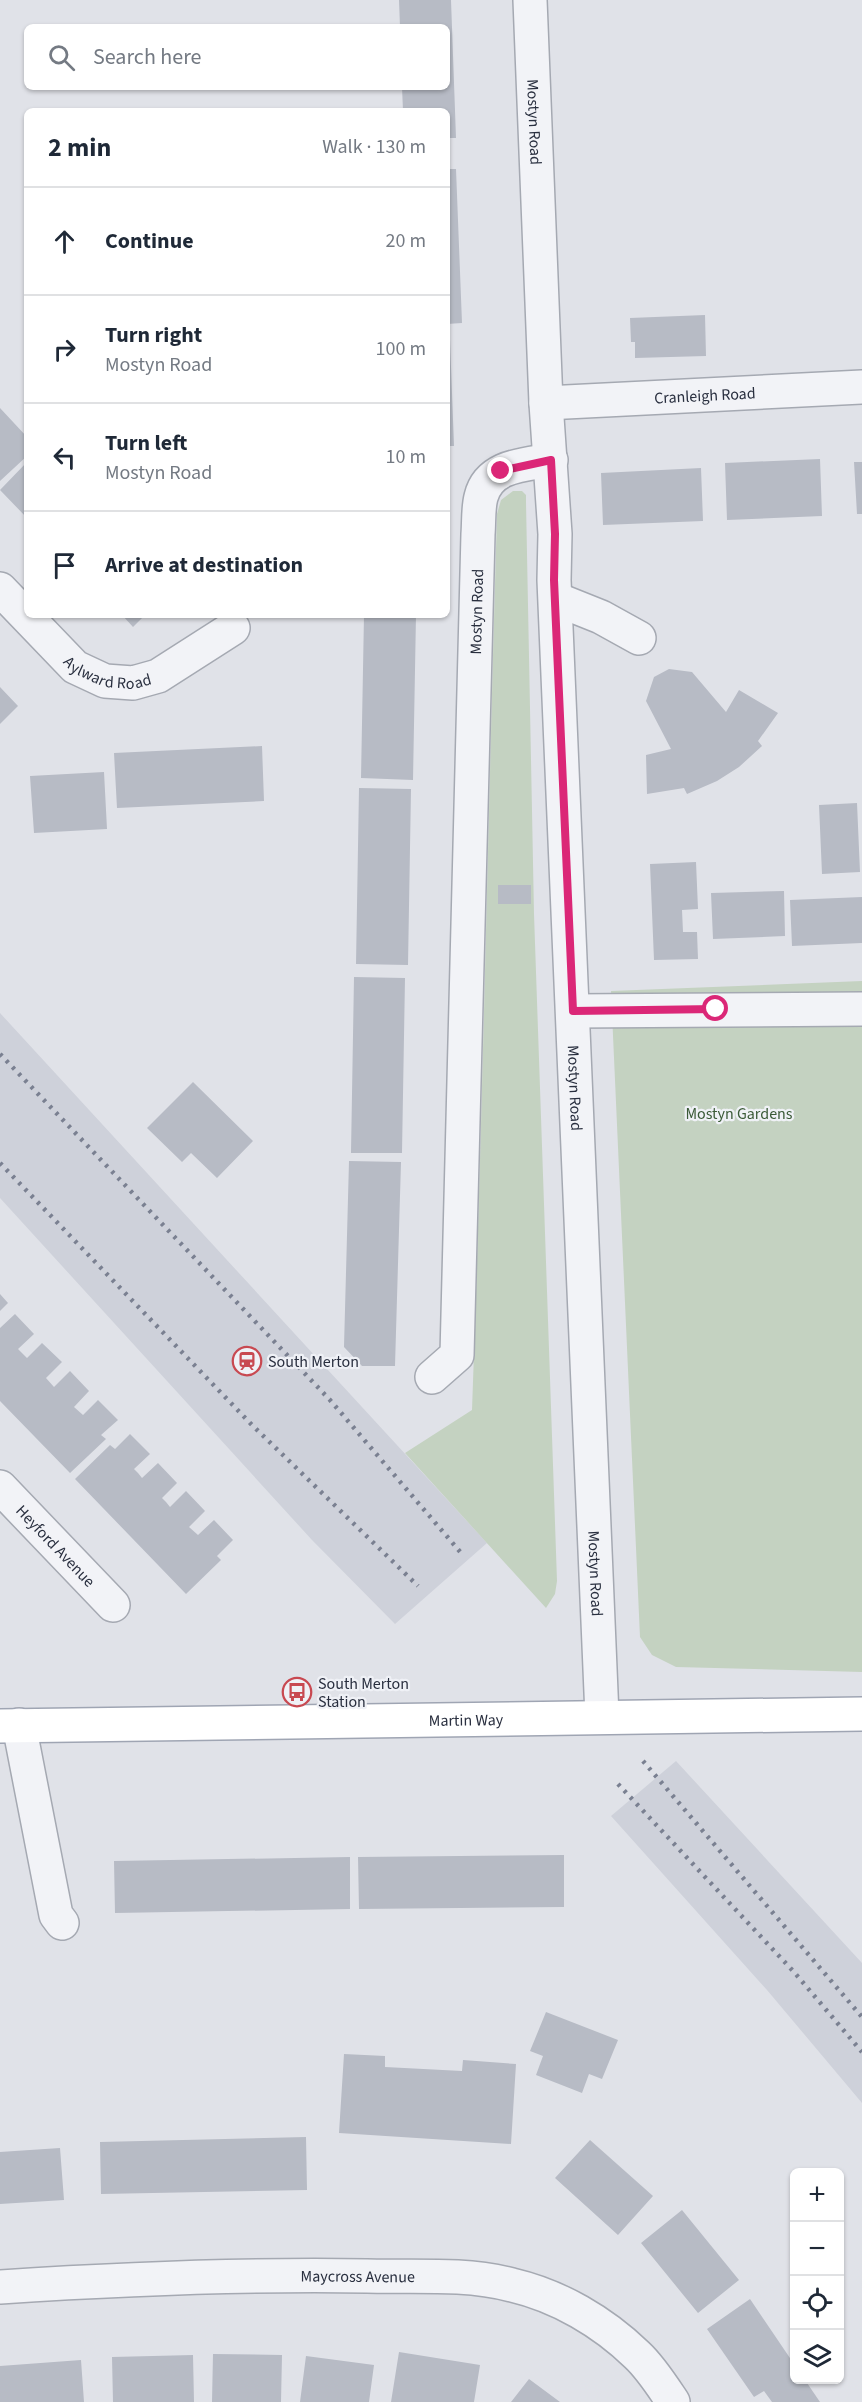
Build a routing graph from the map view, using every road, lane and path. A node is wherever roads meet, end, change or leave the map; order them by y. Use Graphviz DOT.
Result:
graph roads {
  1 [pos="530,0"];
  2 [pos="862,387"];
  3 [pos="546,403"];
  4 [pos="551,460"];
  5 [pos="0,589"];
  6 [pos="556,598"];
  7 [pos="24,614"];
  8 [pos="28,618"];
  9 [pos="233,628"];
  10 [pos="639,638"];
  11 [pos="862,1009"];
  12 [pos="573,1011"];
  13 [pos="432,1377"];
  14 [pos="0,1487"];
  15 [pos="113,1605"];
  16 [pos="862,1714"];
  17 [pos="602,1716"];
  18 [pos="9,1725"];
  19 [pos="62,1923"];
  20 [pos="0,2287"];
  21 [pos="673,2402"];
  1 -- 3 [label="street, Mostyn Road"];
  2 -- 3 [label="street, Cranleigh Road"];
  3 -- 4 [label="street, Mostyn Road"];
  4 -- 6 [label="street, Mostyn Road"];
  4 -- 13 [label="street, Mostyn Road"];
  5 -- 7 [label="street, Aylward Road"];
  6 -- 10 [label="street"];
  6 -- 12 [label="street, Mostyn Road"];
  8 -- 9 [label="street, Aylward Road"];
  11 -- 12 [label="street"];
  12 -- 17 [label="street, Mostyn Road"];
  14 -- 15 [label="street, Heyford Avenue"];
  16 -- 17 [label="main road, Martin Way"];
  17 -- 18 [label="main road, Martin Way"];
  18 -- 19 [label="street"];
  20 -- 21 [label="street, Maycross Avenue"];
}
